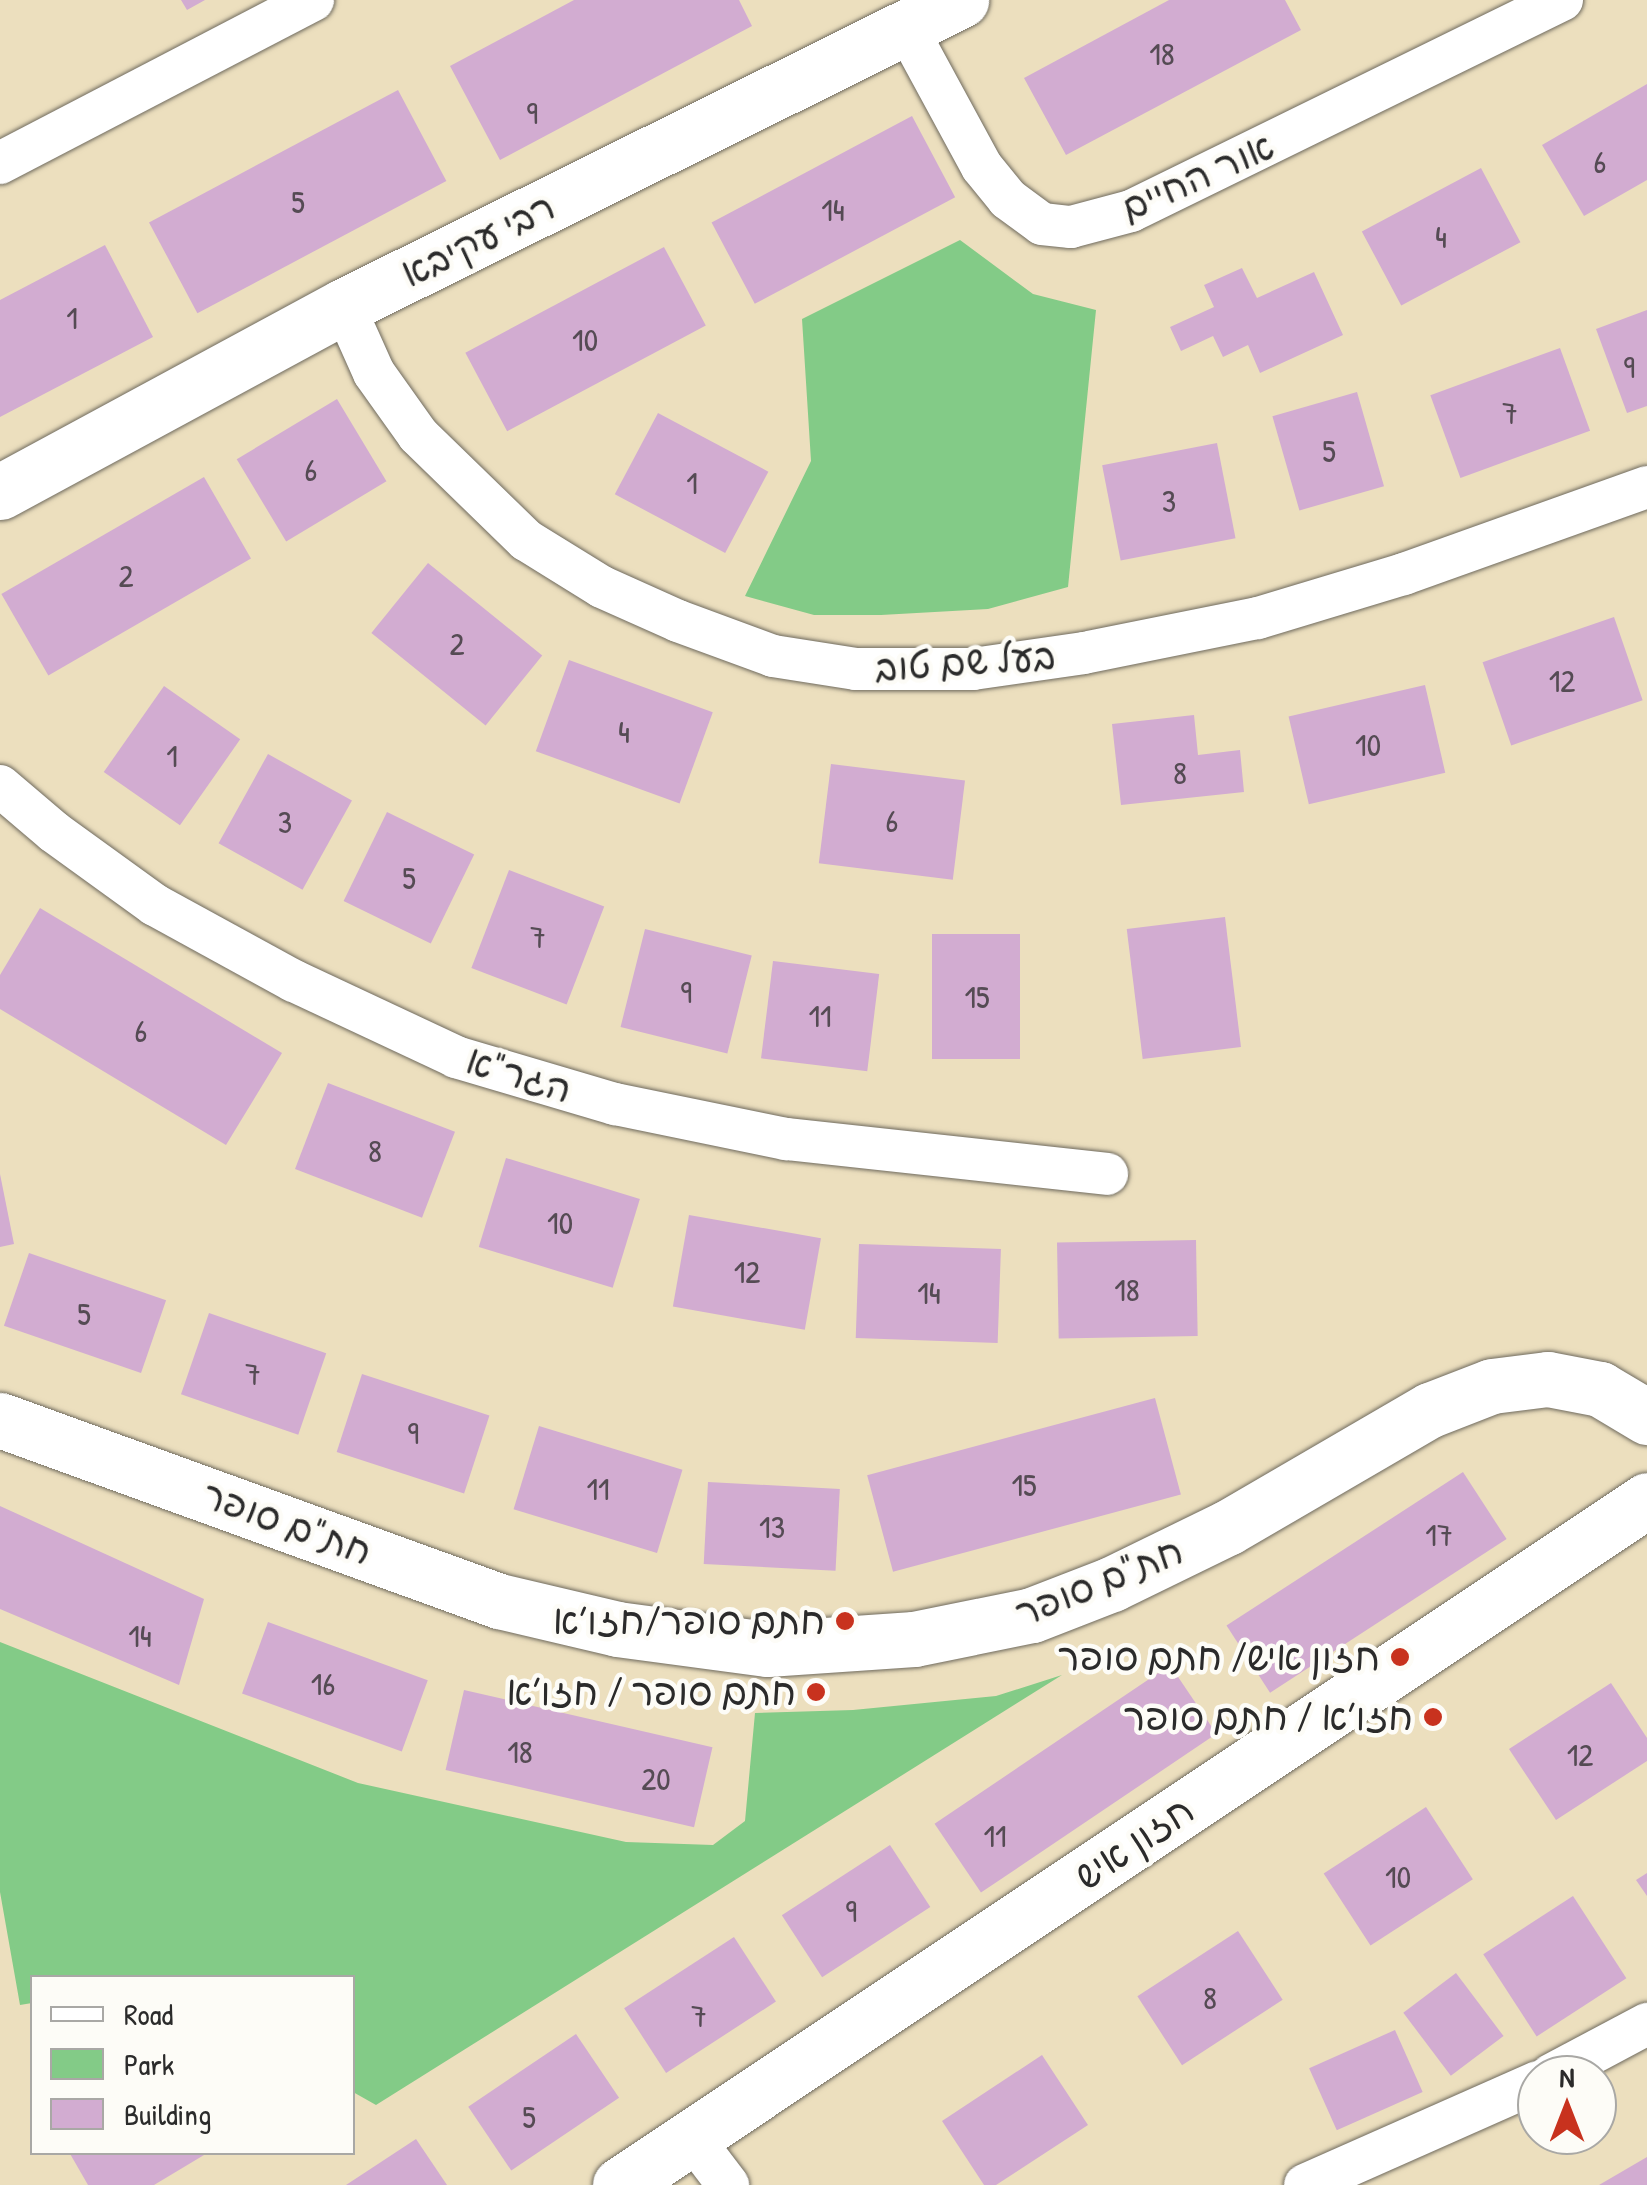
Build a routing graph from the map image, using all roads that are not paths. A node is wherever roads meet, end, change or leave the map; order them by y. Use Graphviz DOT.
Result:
graph roads {
  1 [pos="313,0"];
  2 [pos="961,0"];
  3 [pos="1562,0"];
  4 [pos="907,29"];
  5 [pos="0,164"];
  6 [pos="344,306"];
  7 [pos="1647,487"];
  8 [pos="0,492"];
  9 [pos="0,786"];
  10 [pos="1107,1174"];
  11 [pos="1647,1418"];
  12 [pos="0,1420"];
  13 [pos="1647,1500"];
  14 [pos="1647,2024"];
  15 [pos="1589,2055"];
  16 [pos="1517,2091"];
  17 [pos="693,2139"];
  18 [pos="620,2185"];
  19 [pos="728,2185"];
  20 [pos="1305,2185"];
  1 -- 5 [label="street"];
  2 -- 4 [label="street, רבי עקיבא"];
  3 -- 4 [label="street, אור החיים"];
  4 -- 6 [label="street, רבי עקיבא"];
  6 -- 7 [label="street, בעל שם טוב"];
  6 -- 8 [label="street, רבי עקיבא"];
  9 -- 10 [label="street, הגר\"א"];
  11 -- 12 [label="street, חת\"ם סופר"];
  13 -- 17 [label="street, חזון איש"];
  14 -- 15 [label="street"];
  16 -- 20 [label="street"];
  17 -- 18 [label="street, חזון איש"];
  17 -- 19 [label="street"];
}
